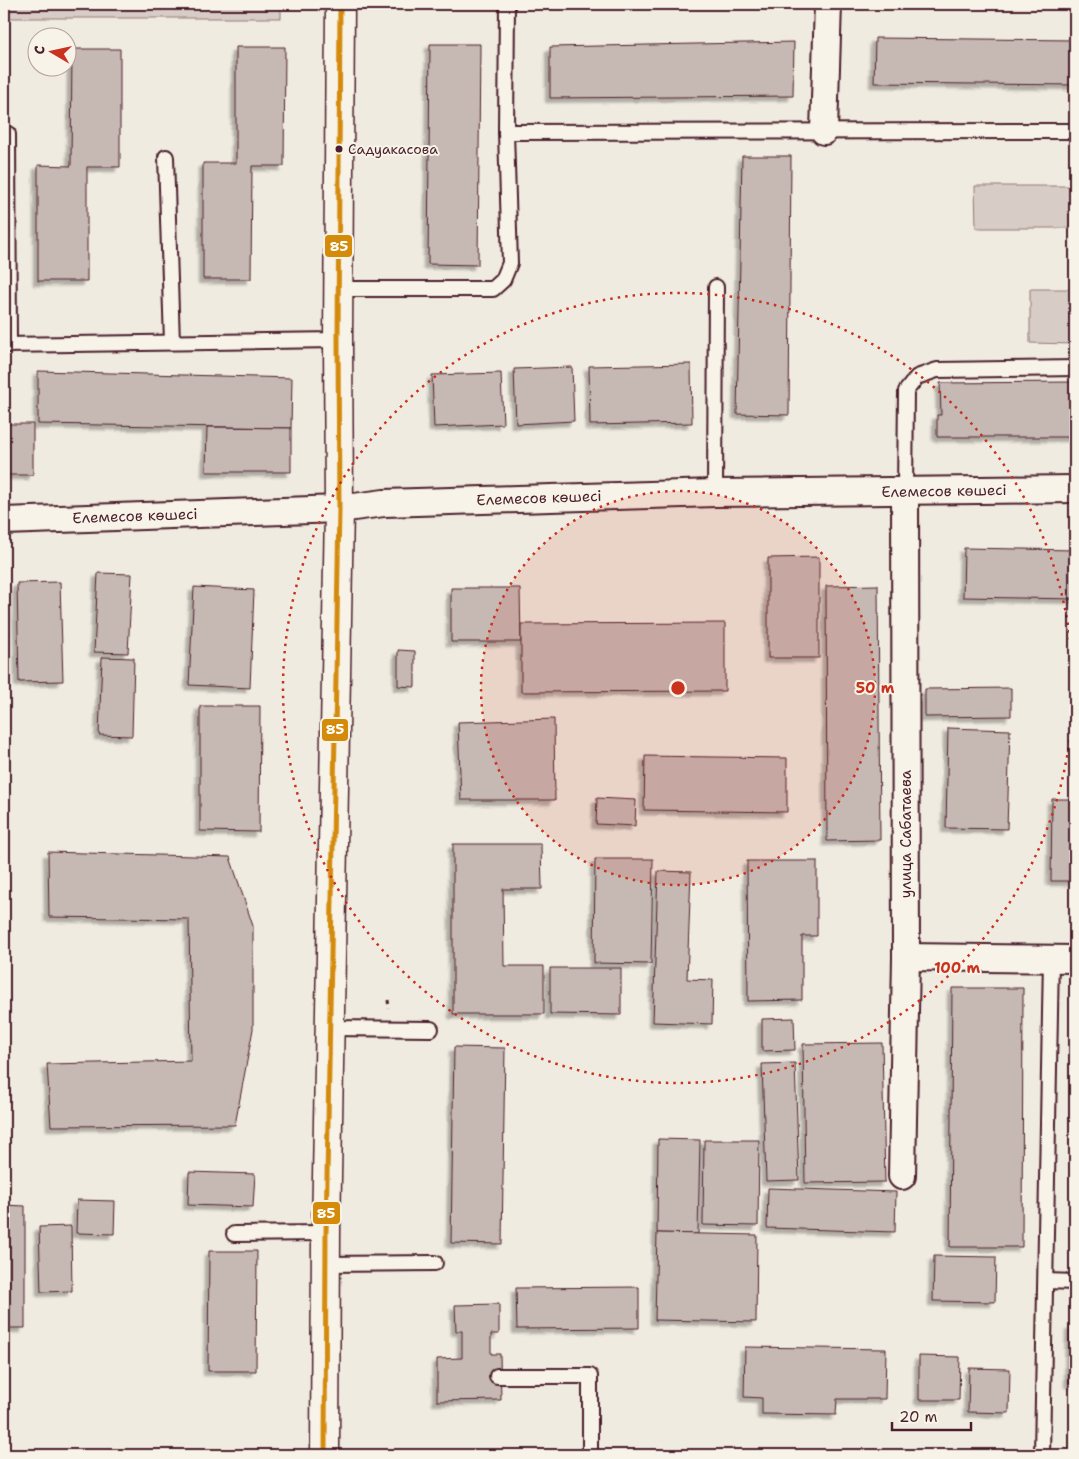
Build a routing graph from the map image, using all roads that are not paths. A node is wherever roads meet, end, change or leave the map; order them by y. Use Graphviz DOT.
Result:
graph roads {
  1 [pos="340,4"];
  2 [pos="507,4"];
  3 [pos="828,4"];
  4 [pos="824,131"];
  5 [pos="1075,131"];
  6 [pos="506,132"];
  7 [pos="8,134"];
  8 [pos="166,156"];
  9 [pos="716,287"];
  10 [pos="338,289"];
  11 [pos="338,340"];
  12 [pos="172,342"];
  13 [pos="6,345"];
  14 [pos="1075,368"];
  15 [pos="1075,489"];
  16 [pos="905,491"];
  17 [pos="715,493"];
  18 [pos="339,509"];
  19 [pos="4,521"];
  20 [pos="906,957"];
  21 [pos="1063,958"];
  22 [pos="330,1028"];
  23 [pos="431,1029"];
  24 [pos="902,1176"];
  25 [pos="326,1233"];
  26 [pos="234,1234"];
  27 [pos="435,1263"];
  28 [pos="326,1264"];
  29 [pos="1046,1281"];
  30 [pos="1075,1282"];
  31 [pos="497,1376"];
  32 [pos="325,1455"];
  33 [pos="590,1455"];
  34 [pos="1042,1455"];
  1 -- 10 [label="street"];
  2 -- 6 [label="lane"];
  3 -- 4 [label="street"];
  4 -- 5 [label="lane"];
  4 -- 6 [label="lane"];
  6 -- 10 [label="lane"];
  7 -- 13 [label="lane"];
  8 -- 12 [label="lane"];
  9 -- 17 [label="lane"];
  10 -- 11 [label="street"];
  11 -- 12 [label="lane"];
  11 -- 18 [label="street"];
  12 -- 13 [label="lane"];
  14 -- 16 [label="lane"];
  15 -- 16 [label="street, Елемесов көшесі"];
  16 -- 17 [label="street, Елемесов көшесі"];
  16 -- 20 [label="street, улица Сабатаева"];
  17 -- 18 [label="street, Елемесов көшесі"];
  18 -- 19 [label="street, Елемесов көшесі"];
  18 -- 22 [label="street"];
  20 -- 21 [label="street"];
  20 -- 24 [label="street, улица Сабатаева"];
  21 -- 29 [label="lane"];
  22 -- 23 [label="lane"];
  22 -- 25 [label="street"];
  25 -- 26 [label="lane"];
  25 -- 28 [label="street"];
  27 -- 28 [label="lane"];
  28 -- 32 [label="street"];
  29 -- 30 [label="lane"];
  29 -- 34 [label="lane"];
  31 -- 33 [label="lane"];
}
